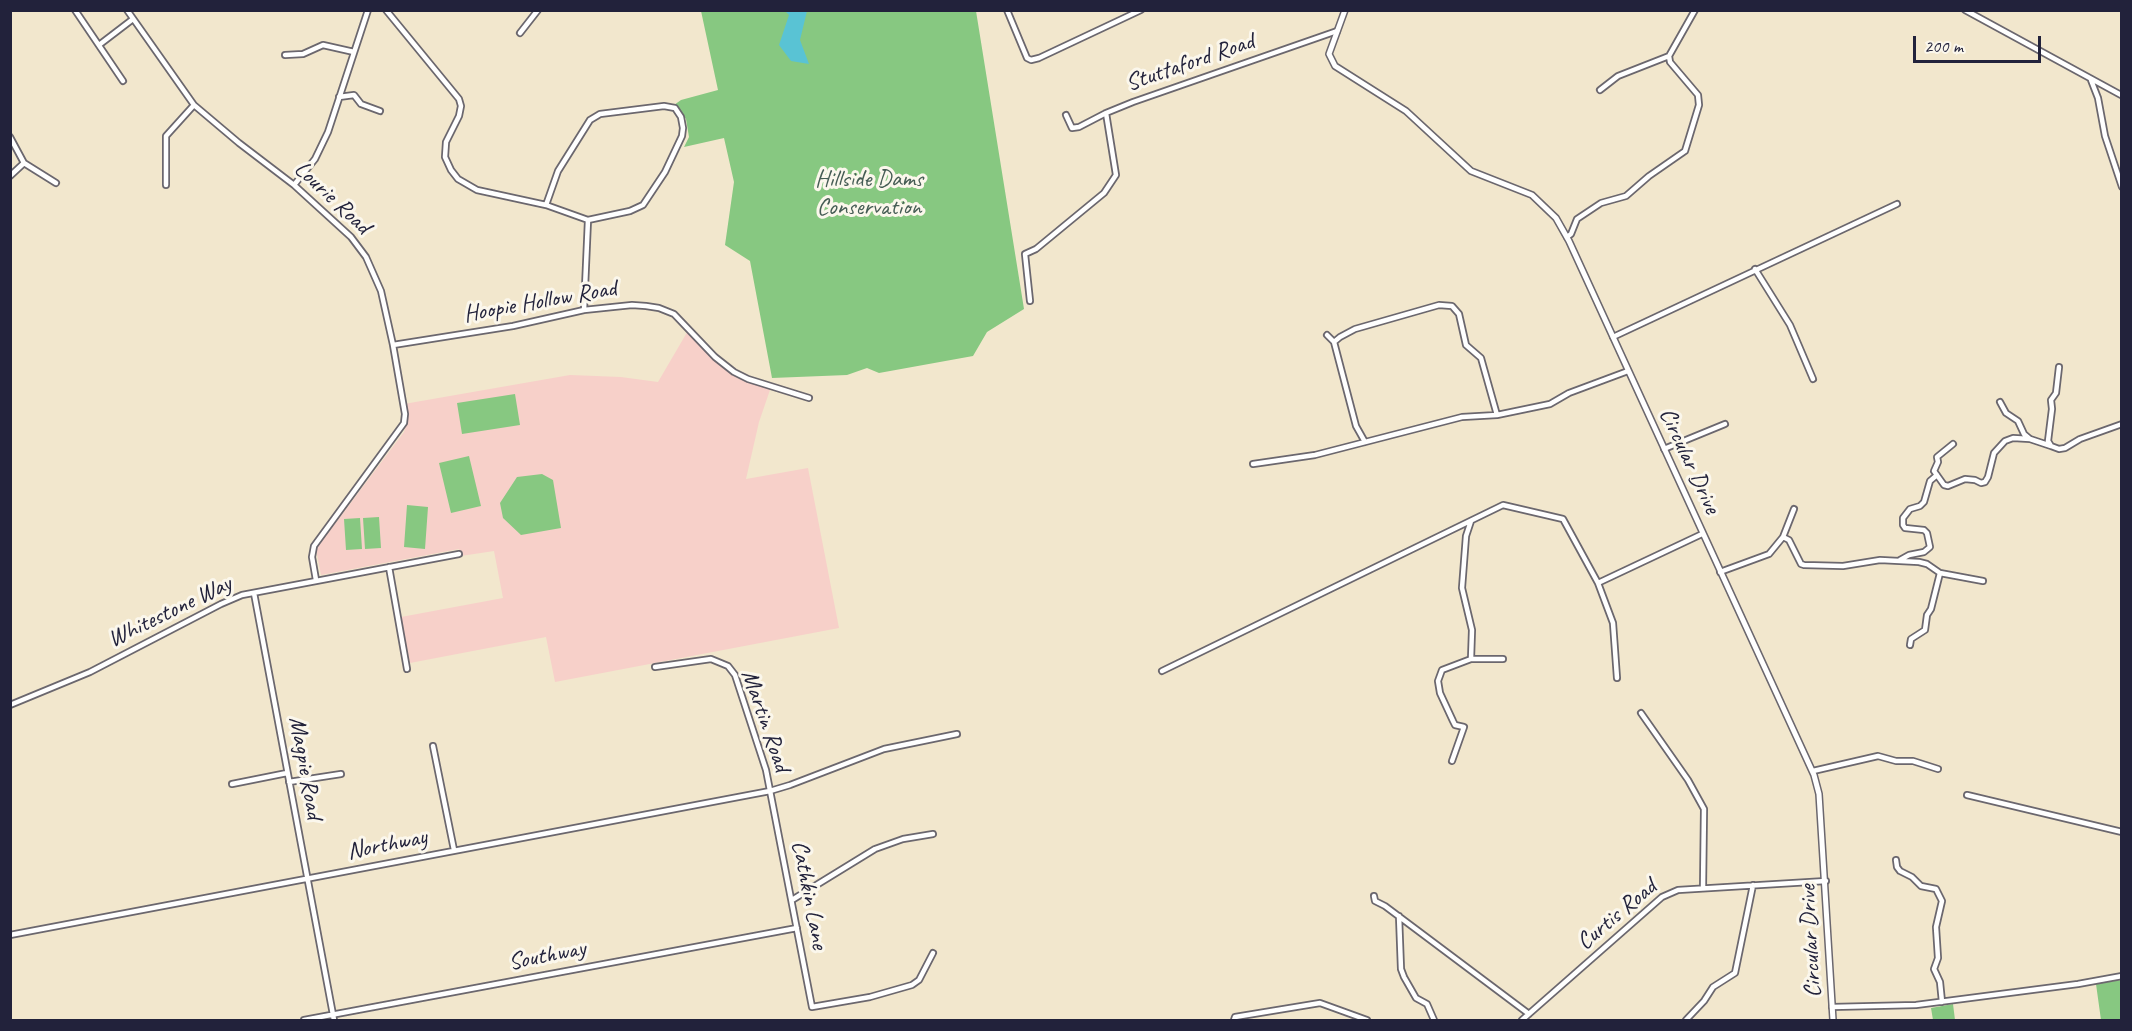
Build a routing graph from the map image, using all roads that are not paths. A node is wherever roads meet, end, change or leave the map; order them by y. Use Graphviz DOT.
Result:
graph roads {
  1 [pos="75,10"];
  2 [pos="127,10"];
  3 [pos="368,10"];
  4 [pos="386,10"];
  5 [pos="538,10"];
  6 [pos="1007,10"];
  7 [pos="1141,10"];
  8 [pos="1345,10"];
  9 [pos="1695,10"];
  10 [pos="1965,10"];
  11 [pos="133,19"];
  12 [pos="1337,31"];
  13 [pos="520,33"];
  14 [pos="99,45"];
  15 [pos="354,52"];
  16 [pos="285,55"];
  17 [pos="1669,56"];
  18 [pos="2090,79"];
  19 [pos="123,81"];
  20 [pos="1600,90"];
  21 [pos="2121,95"];
  22 [pos="339,97"];
  23 [pos="194,105"];
  24 [pos="380,111"];
  25 [pos="1106,113"];
  26 [pos="1066,115"];
  27 [pos="10,136"];
  28 [pos="24,163"];
  29 [pos="10,176"];
  30 [pos="56,183"];
  31 [pos="166,185"];
  32 [pos="294,185"];
  33 [pos="2121,187"];
  34 [pos="1897,204"];
  35 [pos="546,205"];
  36 [pos="588,220"];
  37 [pos="1567,237"];
  38 [pos="1755,269"];
  39 [pos="1029,301"];
  40 [pos="584,310"];
  41 [pos="1327,335"];
  42 [pos="1613,337"];
  43 [pos="1334,342"];
  44 [pos="393,345"];
  45 [pos="2059,367"];
  46 [pos="1628,371"];
  47 [pos="1813,379"];
  48 [pos="809,398"];
  49 [pos="2000,402"];
  50 [pos="1497,415"];
  51 [pos="1725,424"];
  52 [pos="2121,424"];
  53 [pos="2030,439"];
  54 [pos="1365,442"];
  55 [pos="1953,444"];
  56 [pos="2051,446"];
  57 [pos="1664,449"];
  58 [pos="1253,464"];
  59 [pos="1937,476"];
  60 [pos="1794,509"];
  61 [pos="1472,521"];
  62 [pos="1702,534"];
  63 [pos="1784,537"];
  64 [pos="459,554"];
  65 [pos="1898,561"];
  66 [pos="389,567"];
  67 [pos="1720,572"];
  68 [pos="1940,573"];
  69 [pos="316,580"];
  70 [pos="1983,581"];
  71 [pos="1598,583"];
  72 [pos="254,593"];
  73 [pos="1910,645"];
  74 [pos="1471,659"];
  75 [pos="1503,659"];
  76 [pos="655,667"];
  77 [pos="407,669"];
  78 [pos="1162,671"];
  79 [pos="1617,678"];
  80 [pos="10,705"];
  81 [pos="1641,713"];
  82 [pos="957,734"];
  83 [pos="433,746"];
  84 [pos="1452,761"];
  85 [pos="1938,770"];
  86 [pos="1813,771"];
  87 [pos="287,773"];
  88 [pos="341,774"];
  89 [pos="289,782"];
  90 [pos="232,784"];
  91 [pos="770,791"];
  92 [pos="1966,795"];
  93 [pos="2121,832"];
  94 [pos="933,834"];
  95 [pos="454,850"];
  96 [pos="1896,860"];
  97 [pos="307,879"];
  98 [pos="1826,881"];
  99 [pos="1753,885"];
  100 [pos="1703,888"];
  101 [pos="1374,896"];
  102 [pos="792,900"];
  103 [pos="1399,916"];
  104 [pos="797,928"];
  105 [pos="10,935"];
  106 [pos="933,953"];
  107 [pos="2121,976"];
  108 [pos="1942,1002"];
  109 [pos="1832,1007"];
  110 [pos="1529,1014"];
  111 [pos="334,1018"];
  112 [pos="304,1020"];
  113 [pos="1234,1020"];
  114 [pos="1367,1020"];
  115 [pos="1434,1020"];
  116 [pos="1522,1020"];
  117 [pos="1686,1020"];
  118 [pos="1833,1020"];
  1 -- 14 [label="street"];
  2 -- 11 [label="street, Lourie Road"];
  3 -- 15 [label="street"];
  4 -- 35 [label="street"];
  5 -- 13 [label="street"];
  6 -- 7 [label="street"];
  8 -- 12 [label="street, Circular Drive"];
  9 -- 17 [label="street"];
  10 -- 18 [label="street"];
  11 -- 14 [label="street"];
  11 -- 23 [label="street, Lourie Road"];
  12 -- 25 [label="street, Stuttaford Road"];
  12 -- 37 [label="street, Circular Drive"];
  14 -- 19 [label="street"];
  15 -- 16 [label="street"];
  15 -- 22 [label="street"];
  17 -- 20 [label="street"];
  17 -- 37 [label="street"];
  18 -- 21 [label="street"];
  18 -- 33 [label="street"];
  22 -- 24 [label="street"];
  22 -- 32 [label="street"];
  23 -- 31 [label="street"];
  23 -- 32 [label="street, Lourie Road"];
  25 -- 26 [label="street, Stuttaford Road"];
  25 -- 39 [label="street"];
  27 -- 28 [label="street"];
  28 -- 29 [label="street"];
  28 -- 30 [label="street"];
  32 -- 44 [label="street, Lourie Road"];
  34 -- 38 [label="street"];
  35 -- 36 [label="street"];
  35 -- 36 [label="street"];
  36 -- 40 [label="street"];
  37 -- 42 [label="street, Circular Drive"];
  38 -- 42 [label="street"];
  38 -- 47 [label="street"];
  40 -- 44 [label="street, Hoopie Hollow Road"];
  40 -- 48 [label="street, Hoopie Hollow Road"];
  41 -- 43 [label="street"];
  42 -- 46 [label="street, Circular Drive"];
  43 -- 50 [label="street"];
  43 -- 54 [label="street"];
  44 -- 69 [label="street, Lourie Road"];
  45 -- 56 [label="street"];
  46 -- 50 [label="street"];
  46 -- 57 [label="street, Circular Drive"];
  49 -- 53 [label="street"];
  50 -- 54 [label="street"];
  51 -- 57 [label="street"];
  52 -- 56 [label="street"];
  53 -- 56 [label="street"];
  53 -- 59 [label="street"];
  54 -- 58 [label="street"];
  55 -- 59 [label="street"];
  57 -- 62 [label="street, Circular Drive"];
  59 -- 65 [label="street"];
  60 -- 63 [label="street"];
  61 -- 71 [label="street"];
  61 -- 74 [label="street"];
  61 -- 78 [label="street"];
  62 -- 67 [label="street, Circular Drive"];
  62 -- 71 [label="street"];
  63 -- 65 [label="street"];
  63 -- 67 [label="street"];
  64 -- 66 [label="street, Whitestone Way"];
  65 -- 68 [label="street"];
  66 -- 69 [label="street, Whitestone Way"];
  66 -- 77 [label="street"];
  67 -- 86 [label="street, Circular Drive"];
  68 -- 70 [label="street"];
  68 -- 73 [label="street"];
  69 -- 72 [label="street, Whitestone Way"];
  71 -- 79 [label="street"];
  72 -- 80 [label="street, Whitestone Way"];
  72 -- 87 [label="street, Magpie Road"];
  74 -- 75 [label="street"];
  74 -- 84 [label="street"];
  76 -- 91 [label="street, Martin Road"];
  81 -- 100 [label="street"];
  82 -- 91 [label="street, Northway"];
  83 -- 95 [label="street"];
  85 -- 86 [label="street"];
  86 -- 98 [label="street, Circular Drive"];
  87 -- 89 [label="street, Magpie Road"];
  87 -- 90 [label="street"];
  88 -- 89 [label="street"];
  89 -- 97 [label="street, Magpie Road"];
  91 -- 95 [label="street, Northway"];
  91 -- 102 [label="street, Cathkin Lane"];
  92 -- 93 [label="street"];
  94 -- 102 [label="street"];
  95 -- 97 [label="street, Northway"];
  96 -- 108 [label="street"];
  97 -- 105 [label="street, Northway"];
  97 -- 111 [label="street, Magpie Road"];
  98 -- 99 [label="street, Curtis Road"];
  98 -- 109 [label="street, Circular Drive"];
  99 -- 100 [label="street, Curtis Road"];
  99 -- 117 [label="street"];
  100 -- 110 [label="street, Curtis Road"];
  101 -- 103 [label="street"];
  102 -- 104 [label="street, Cathkin Lane"];
  103 -- 110 [label="street"];
  103 -- 115 [label="street"];
  104 -- 106 [label="street, Cathkin Lane"];
  104 -- 111 [label="street, Southway"];
  107 -- 108 [label="street"];
  108 -- 109 [label="street"];
  109 -- 118 [label="street, Circular Drive"];
  110 -- 116 [label="street, Curtis Road"];
  111 -- 112 [label="street, Southway"];
  113 -- 114 [label="street"];
}
